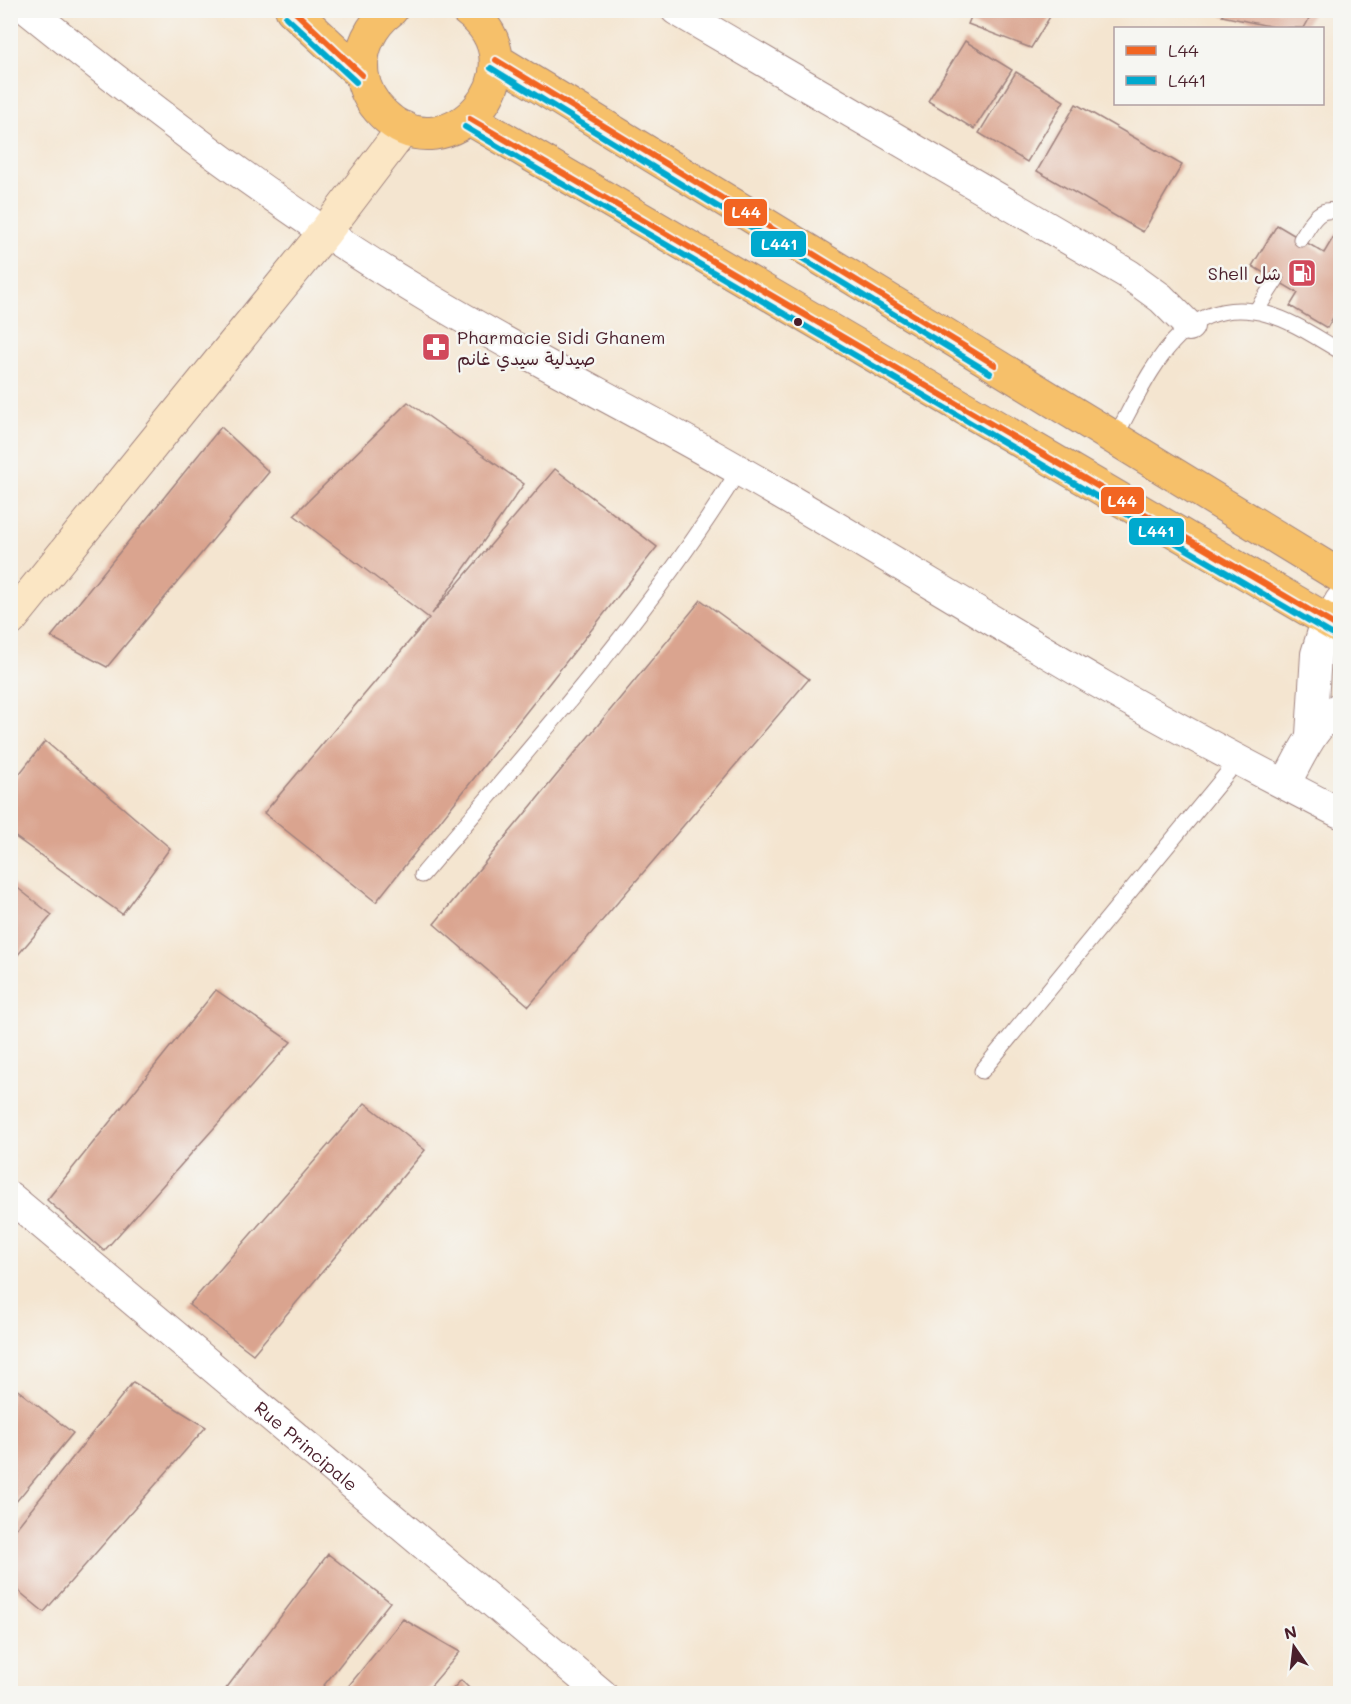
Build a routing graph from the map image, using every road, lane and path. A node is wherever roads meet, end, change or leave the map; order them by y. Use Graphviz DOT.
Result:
graph roads {
  1 [pos="28,10"];
  2 [pos="292,10"];
  3 [pos="391,10"];
  4 [pos="676,10"];
  5 [pos="476,15"];
  6 [pos="496,60"];
  7 [pos="362,75"];
  8 [pos="470,119"];
  9 [pos="404,128"];
  10 [pos="1341,214"];
  11 [pos="325,232"];
  12 [pos="1301,239"];
  13 [pos="1276,280"];
  14 [pos="1256,311"];
  15 [pos="1189,326"];
  16 [pos="1341,351"];
  17 [pos="1114,439"];
  18 [pos="739,470"];
  19 [pos="1340,576"];
  20 [pos="1337,617"];
  21 [pos="10,620"];
  22 [pos="1341,707"];
  23 [pos="1311,735"];
  24 [pos="1238,760"];
  25 [pos="1286,784"];
  26 [pos="1341,813"];
  27 [pos="422,875"];
  28 [pos="982,1071"];
  29 [pos="10,1197"];
  30 [pos="602,1694"];
  1 -- 11 [label="street"];
  2 -- 7 [label="main road"];
  3 -- 7 [label="main road"];
  4 -- 15 [label="street"];
  5 -- 6 [label="main road"];
  6 -- 8 [label="main road"];
  6 -- 17 [label="main road"];
  7 -- 9 [label="main road"];
  8 -- 9 [label="main road"];
  8 -- 20 [label="main road"];
  9 -- 11 [label="street"];
  10 -- 12 [label="lane"];
  11 -- 18 [label="street"];
  11 -- 21 [label="street"];
  13 -- 14 [label="lane"];
  14 -- 15 [label="lane"];
  14 -- 16 [label="lane"];
  15 -- 17 [label="lane"];
  17 -- 19 [label="main road"];
  18 -- 24 [label="street"];
  18 -- 27 [label="lane"];
  20 -- 23 [label="street"];
  22 -- 23 [label="street"];
  23 -- 25 [label="street"];
  24 -- 25 [label="street"];
  24 -- 28 [label="lane"];
  25 -- 26 [label="street"];
  29 -- 30 [label="street, Rue Principale"];
}
